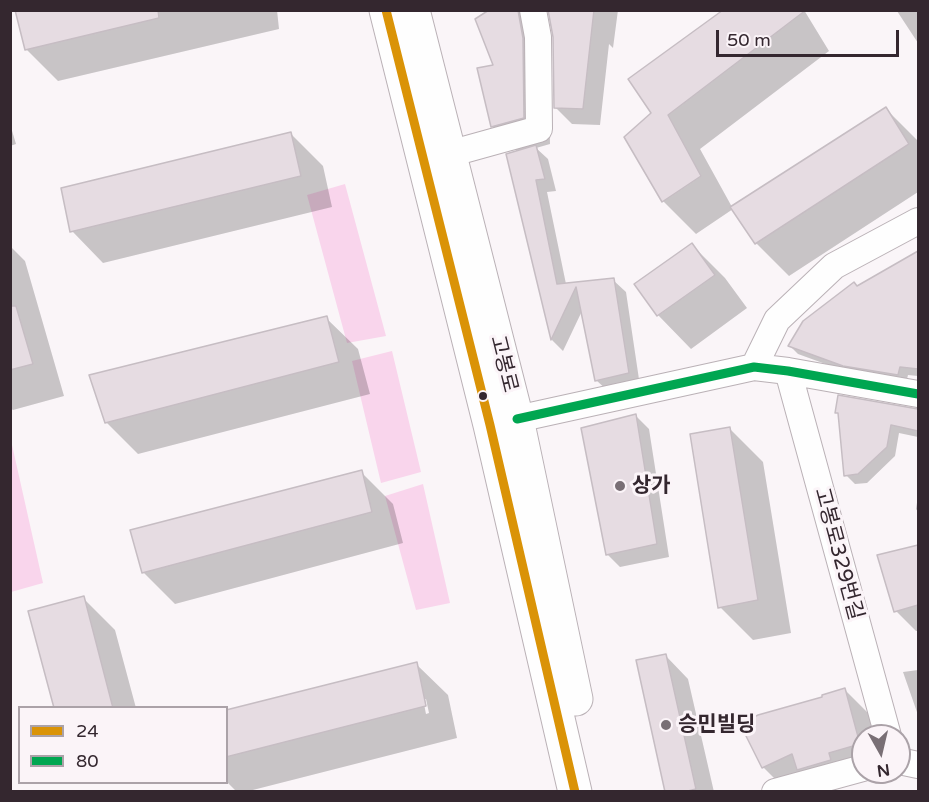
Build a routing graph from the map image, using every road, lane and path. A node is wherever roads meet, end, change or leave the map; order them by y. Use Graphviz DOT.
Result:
graph roads {
  1 [pos="386,10"];
  2 [pos="413,10"];
  3 [pos="533,10"];
  4 [pos="449,154"];
  5 [pos="918,221"];
  6 [pos="754,367"];
  7 [pos="788,371"];
  8 [pos="918,394"];
  9 [pos="517,419"];
  10 [pos="885,724"];
  11 [pos="851,771"];
  12 [pos="575,792"];
  13 [pos="596,792"];
  14 [pos="775,792"];
  1 -- 12 [label="main road, 고봉로"];
  2 -- 4 [label="main road, 고봉로"];
  3 -- 4 [label="street"];
  4 -- 9 [label="main road, 고봉로"];
  5 -- 6 [label="street"];
  6 -- 7 [label="street"];
  6 -- 9 [label="street"];
  7 -- 8 [label="street"];
  7 -- 10 [label="street, 고봉로329번길"];
  9 -- 13 [label="main road, 고봉로"];
  11 -- 14 [label="street"];
}
